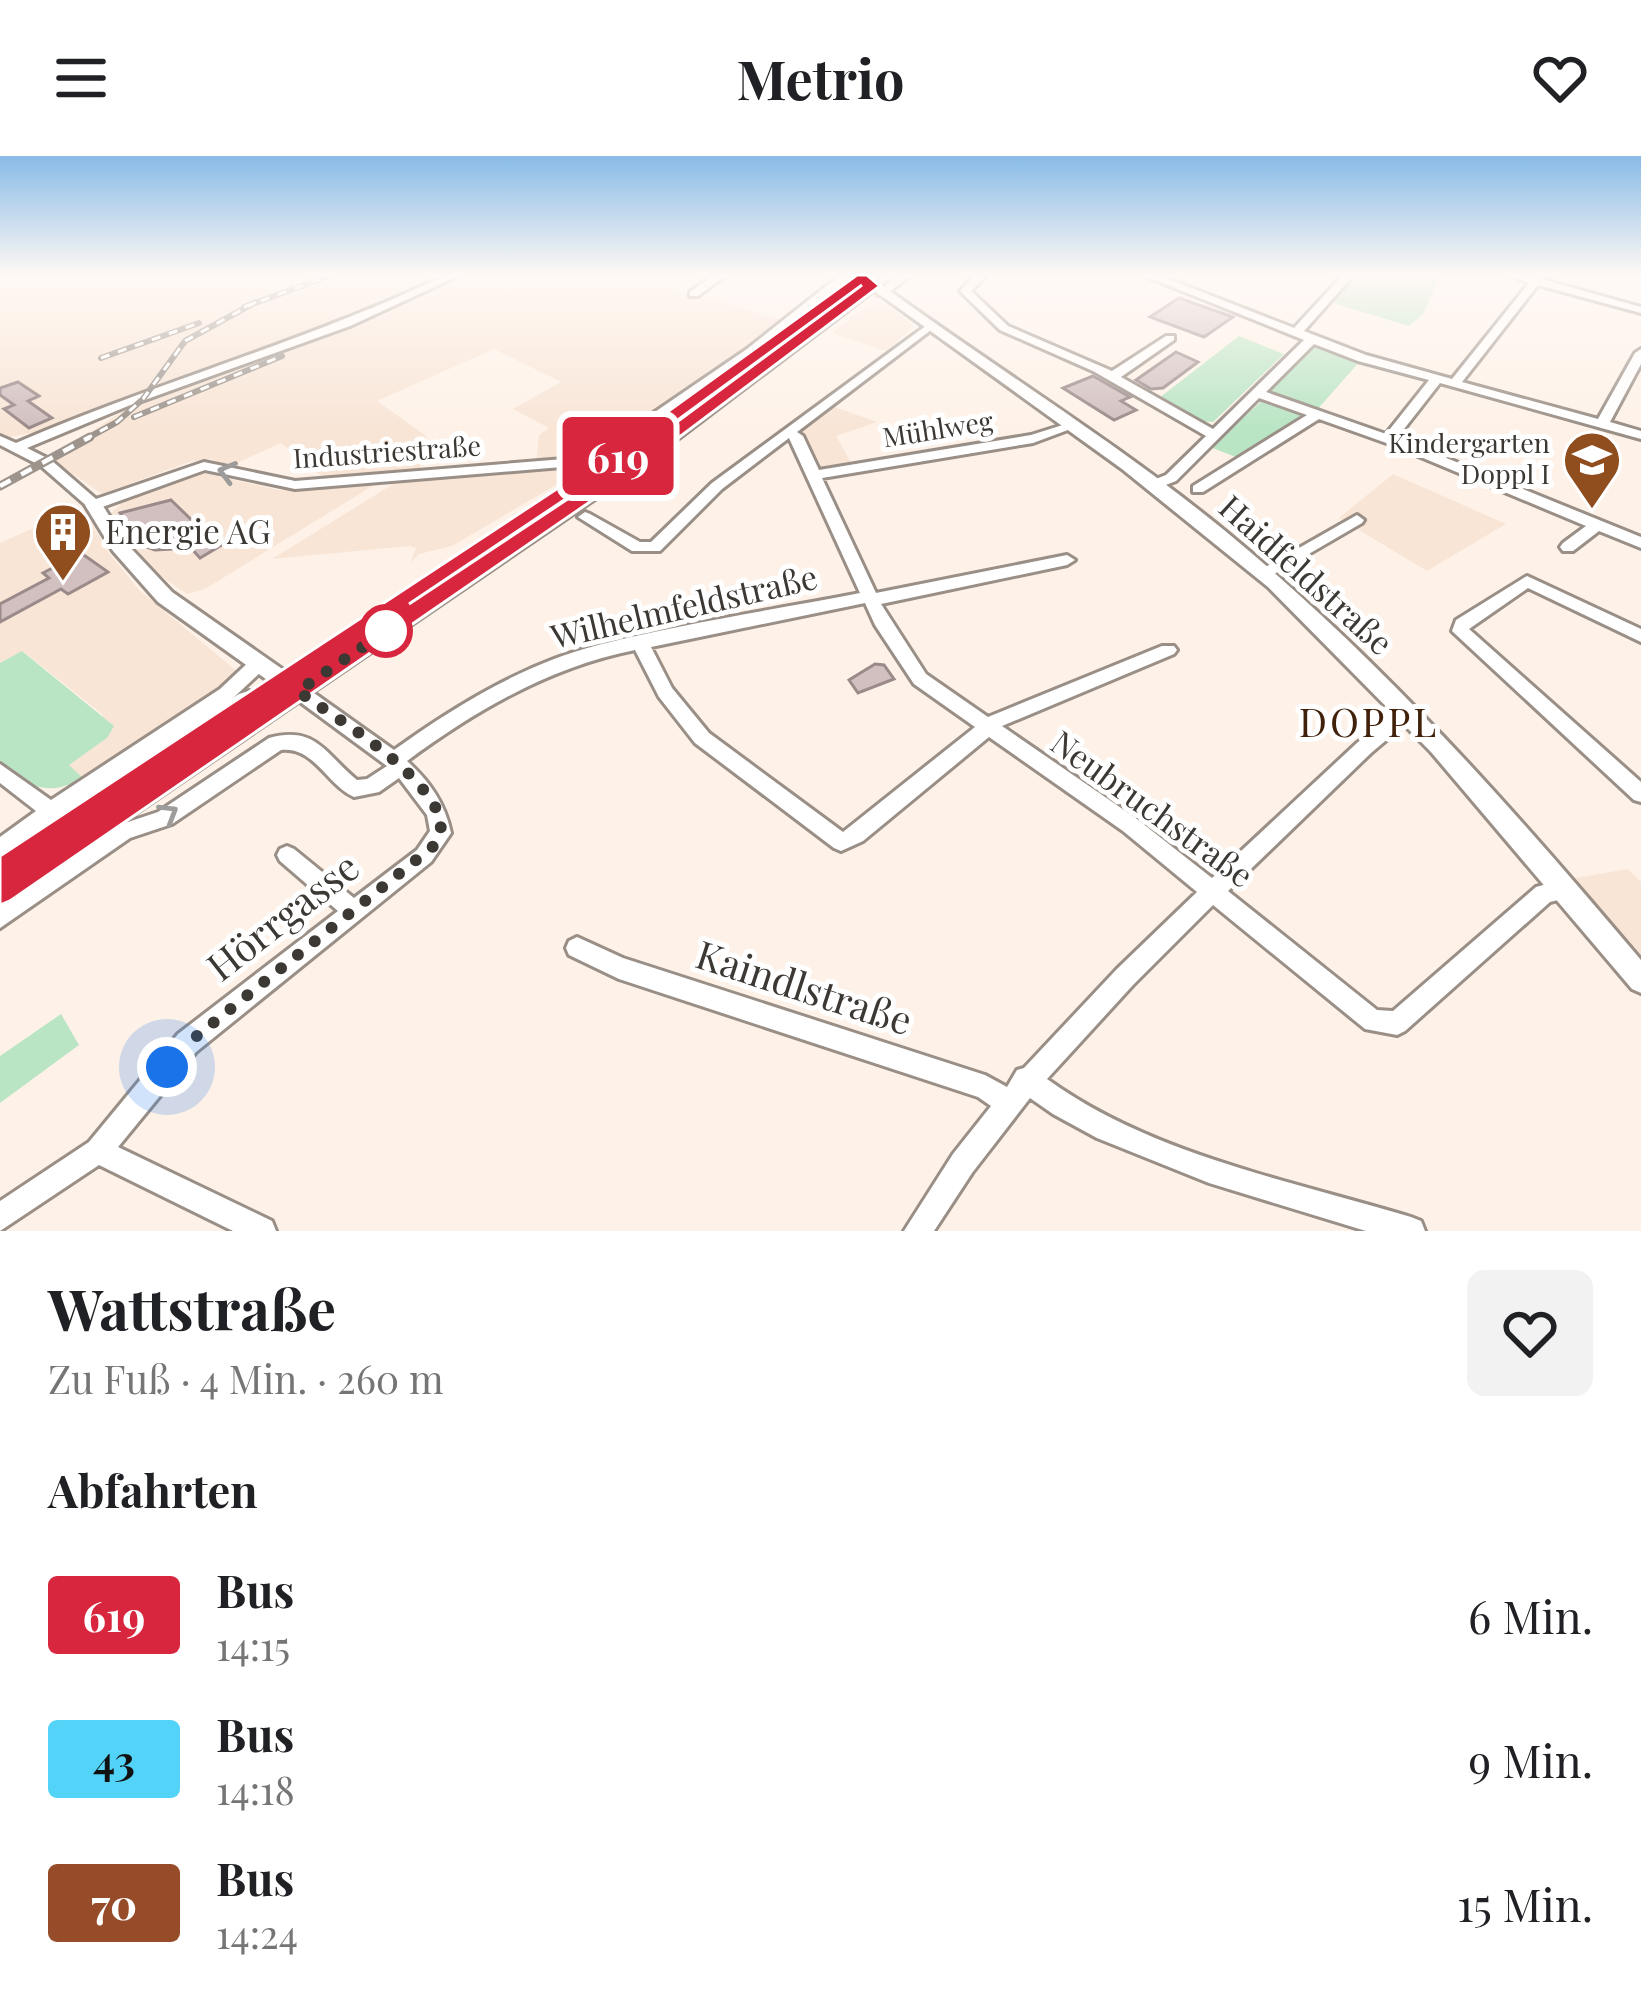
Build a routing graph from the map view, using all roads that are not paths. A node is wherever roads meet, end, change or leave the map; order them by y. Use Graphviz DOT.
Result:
graph roads {
  1 [pos="337,326"];
  2 [pos="782,326"];
  3 [pos="799,326"];
  4 [pos="804,326"];
  5 [pos="1002,326"];
  6 [pos="1279,326"];
  7 [pos="1302,326"];
  8 [pos="1500,326"];
  9 [pos="927,328"];
  10 [pos="1296,333"];
  11 [pos="1170,338"];
  12 [pos="1312,340"];
  13 [pos="1641,353"];
  14 [pos="1112,377"];
  15 [pos="1438,378"];
  16 [pos="1455,383"];
  17 [pos="1257,393"];
  18 [pos="1318,414"];
  19 [pos="1603,423"];
  20 [pos="1069,427"];
  21 [pos="786,432"];
  22 [pos="1214,435"];
  23 [pos="1641,436"];
  24 [pos="1388,439"];
  25 [pos="4,442"];
  26 [pos="1202,448"];
  27 [pos="1238,463"];
  28 [pos="608,465"];
  29 [pos="814,475"];
  30 [pos="1153,485"];
  31 [pos="1198,489"];
  32 [pos="94,505"];
  33 [pos="585,517"];
  34 [pos="1357,520"];
  35 [pos="1597,525"];
  36 [pos="1641,543"];
  37 [pos="1568,547"];
  38 [pos="1067,560"];
  39 [pos="1263,574"];
  40 [pos="870,598"];
  41 [pos="1641,636"];
  42 [pos="640,642"];
  43 [pos="1168,650"];
  44 [pos="279,678"];
  45 [pos="1414,716"];
  46 [pos="987,727"];
  47 [pos="397,763"];
  48 [pos="0,772"];
  49 [pos="1640,791"];
  50 [pos="51,811"];
  51 [pos="0,849"];
  52 [pos="287,855"];
  53 [pos="0,865"];
  54 [pos="1565,889"];
  55 [pos="0,892"];
  56 [pos="1216,892"];
  57 [pos="354,911"];
  58 [pos="0,918"];
  59 [pos="577,948"];
  60 [pos="1641,980"];
  61 [pos="1026,1079"];
  62 [pos="1007,1102"];
  63 [pos="98,1151"];
  64 [pos="0,1217"];
  65 [pos="262,1231"];
  66 [pos="918,1231"];
  67 [pos="1411,1231"];
  1 -- 25 [label="street"];
  2 -- 28 [label="street"];
  3 -- 28 [label="main road"];
  4 -- 28 [label="main road"];
  5 -- 14 [label="street"];
  6 -- 10 [label="street"];
  7 -- 10 [label="street"];
  8 -- 16 [label="street"];
  9 -- 20 [label="street, Haidfeldstraße"];
  9 -- 21 [label="street"];
  10 -- 12 [label="street"];
  11 -- 14 [label="street"];
  12 -- 15 [label="street"];
  12 -- 17 [label="street"];
  13 -- 19 [label="street"];
  14 -- 22 [label="street"];
  15 -- 16 [label="street"];
  15 -- 24 [label="street"];
  16 -- 19 [label="street"];
  17 -- 18 [label="street"];
  17 -- 22 [label="street"];
  18 -- 24 [label="street"];
  18 -- 27 [label="street"];
  19 -- 23 [label="street"];
  20 -- 29 [label="street, Mühlweg"];
  20 -- 30 [label="street, Haidfeldstraße"];
  21 -- 29 [label="street, Neubruchstraße"];
  21 -- 33 [label="street"];
  22 -- 26 [label="street"];
  24 -- 35 [label="street"];
  25 -- 32 [label="street"];
  26 -- 27 [label="street"];
  26 -- 30 [label="street"];
  27 -- 31 [label="street"];
  28 -- 32 [label="street, Industriestraße, one-way"];
  28 -- 44 [label="main road"];
  29 -- 40 [label="street, Neubruchstraße"];
  30 -- 39 [label="street, Haidfeldstraße"];
  32 -- 44 [label="street"];
  34 -- 39 [label="street"];
  35 -- 36 [label="street"];
  35 -- 37 [label="street"];
  38 -- 40 [label="street, Wilhelmfeldstraße"];
  39 -- 45 [label="street, Haidfeldstraße"];
  40 -- 42 [label="street, Wilhelmfeldstraße"];
  40 -- 46 [label="street, Neubruchstraße"];
  41 -- 49 [label="street"];
  42 -- 46 [label="street"];
  42 -- 47 [label="street, Wilhelmfeldstraße"];
  43 -- 46 [label="street"];
  44 -- 47 [label="street"];
  44 -- 50 [label="street"];
  44 -- 53 [label="main road"];
  44 -- 55 [label="main road"];
  45 -- 54 [label="street, Haidfeldstraße"];
  45 -- 56 [label="street"];
  46 -- 56 [label="street, Neubruchstraße"];
  47 -- 57 [label="street, Hörrgasse"];
  58 -- 47 [label="street, Wilhelmfeldstraße, one-way"];
  48 -- 50 [label="street"];
  50 -- 51 [label="street"];
  52 -- 57 [label="street"];
  54 -- 56 [label="street, Neubruchstraße"];
  54 -- 60 [label="street, Haidfeldstraße"];
  56 -- 61 [label="street"];
  57 -- 63 [label="street, Hörrgasse"];
  59 -- 62 [label="street, Kaindlstraße"];
  61 -- 62 [label="street"];
  61 -- 67 [label="street"];
  62 -- 66 [label="street"];
  63 -- 64 [label="street, Hörrgasse"];
  63 -- 65 [label="street"];
}
